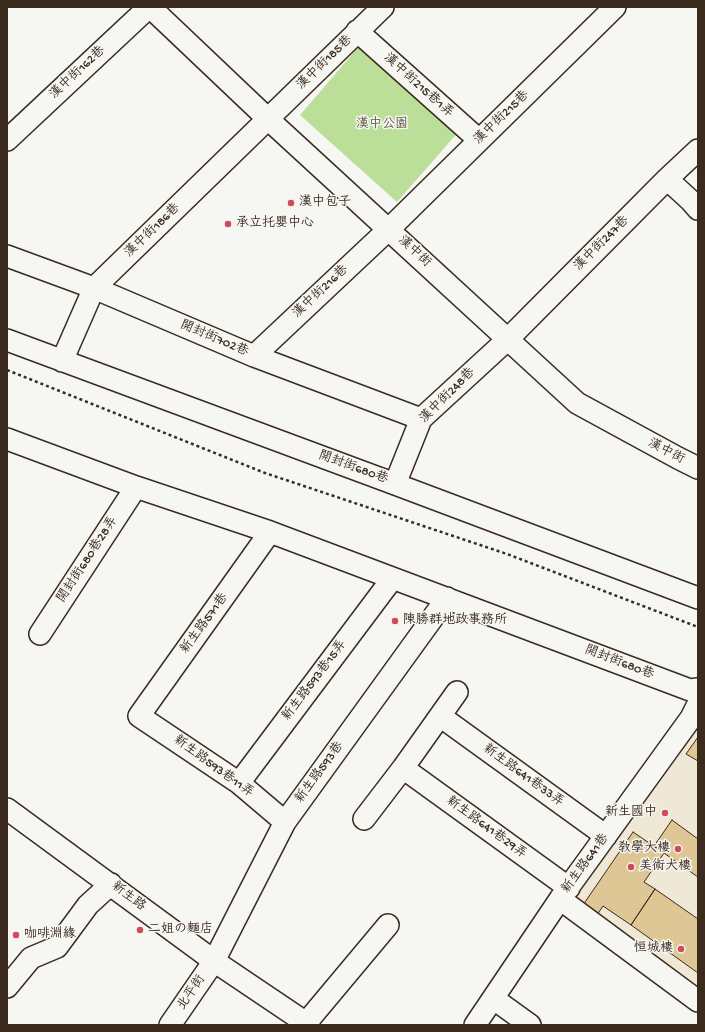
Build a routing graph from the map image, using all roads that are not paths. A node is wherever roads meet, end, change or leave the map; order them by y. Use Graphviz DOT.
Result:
graph roads {
  1 [pos="149,7"];
  2 [pos="383,7"];
  3 [pos="615,7"];
  4 [pos="357,31"];
  5 [pos="268,119"];
  6 [pos="7,140"];
  7 [pos="479,140"];
  8 [pos="698,150"];
  9 [pos="667,179"];
  10 [pos="698,209"];
  11 [pos="389,229"];
  12 [pos="7,256"];
  13 [pos="94,288"];
  14 [pos="7,340"];
  15 [pos="507,340"];
  16 [pos="254,356"];
  17 [pos="62,361"];
  18 [pos="421,419"];
  19 [pos="7,439"];
  20 [pos="698,468"];
  21 [pos="395,484"];
  22 [pos="136,486"];
  23 [pos="270,532"];
  24 [pos="392,579"];
  25 [pos="447,598"];
  26 [pos="698,598"];
  27 [pos="40,634"];
  28 [pos="457,692"];
  29 [pos="696,696"];
  30 [pos="139,716"];
  31 [pos="440,716"];
  32 [pos="403,768"];
  33 [pos="239,783"];
  34 [pos="7,809"];
  35 [pos="364,819"];
  36 [pos="285,822"];
  37 [pos="606,836"];
  38 [pos="111,884"];
  39 [pos="565,894"];
  40 [pos="388,925"];
  41 [pos="214,961"];
  42 [pos="7,986"];
  43 [pos="494,999"];
  44 [pos="698,1001"];
  45 [pos="308,1024"];
  46 [pos="170,1025"];
  47 [pos="475,1025"];
  48 [pos="530,1025"];
  1 -- 5 [label="street, 漢中街"];
  1 -- 6 [label="street, 漢中街162巷"];
  2 -- 4 [label="street, 漢中街185巷"];
  3 -- 7 [label="street, 漢中街215巷"];
  4 -- 5 [label="street, 漢中街185巷"];
  4 -- 7 [label="street, 漢中街215巷1弄"];
  5 -- 11 [label="street, 漢中街"];
  5 -- 13 [label="street, 漢中街186巷"];
  7 -- 11 [label="street, 漢中街215巷"];
  8 -- 9 [label="street, 漢中街247巷"];
  9 -- 10 [label="street"];
  9 -- 15 [label="street, 漢中街247巷"];
  11 -- 15 [label="street, 漢中街"];
  11 -- 16 [label="street, 漢中街216巷"];
  12 -- 13 [label="street, 開封街702巷"];
  13 -- 16 [label="street, 開封街702巷"];
  13 -- 17 [label="street, 漢中街186巷"];
  14 -- 17 [label="street, 開封街680巷"];
  15 -- 18 [label="street, 漢中街248巷"];
  15 -- 20 [label="street, 漢中街"];
  16 -- 18 [label="street, 開封街702巷"];
  17 -- 21 [label="street, 開封街680巷"];
  18 -- 21 [label="street, 漢中街248巷"];
  19 -- 22 [label="street, 開封街680巷"];
  21 -- 26 [label="street, 開封街680巷"];
  22 -- 23 [label="street, 開封街680巷"];
  22 -- 27 [label="street, 開封街680巷28弄"];
  23 -- 24 [label="street, 開封街680巷"];
  23 -- 30 [label="street, 新生路571巷"];
  24 -- 25 [label="street, 開封街680巷"];
  24 -- 33 [label="street, 新生路593巷15弄"];
  25 -- 29 [label="street, 開封街680巷"];
  25 -- 36 [label="street, 新生路593巷"];
  28 -- 31 [label="street"];
  29 -- 37 [label="street, 新生路641巷"];
  30 -- 33 [label="street, 新生路593巷11弄"];
  31 -- 32 [label="street"];
  31 -- 37 [label="street, 新生路641巷33弄"];
  32 -- 35 [label="street"];
  32 -- 39 [label="street, 新生路641巷29弄"];
  33 -- 36 [label="street, 新生路593巷11弄"];
  34 -- 38 [label="street, 新生路"];
  36 -- 41 [label="street, 新生路593巷"];
  37 -- 39 [label="street, 新生路641巷"];
  38 -- 41 [label="street, 新生路"];
  38 -- 42 [label="street"];
  39 -- 43 [label="street, 新生路641巷"];
  39 -- 44 [label="street, 新生路641巷29弄"];
  40 -- 45 [label="street"];
  41 -- 45 [label="street, 新生路"];
  41 -- 46 [label="street, 北平街"];
  43 -- 47 [label="street, 新生路641巷"];
  43 -- 48 [label="street"];
}
